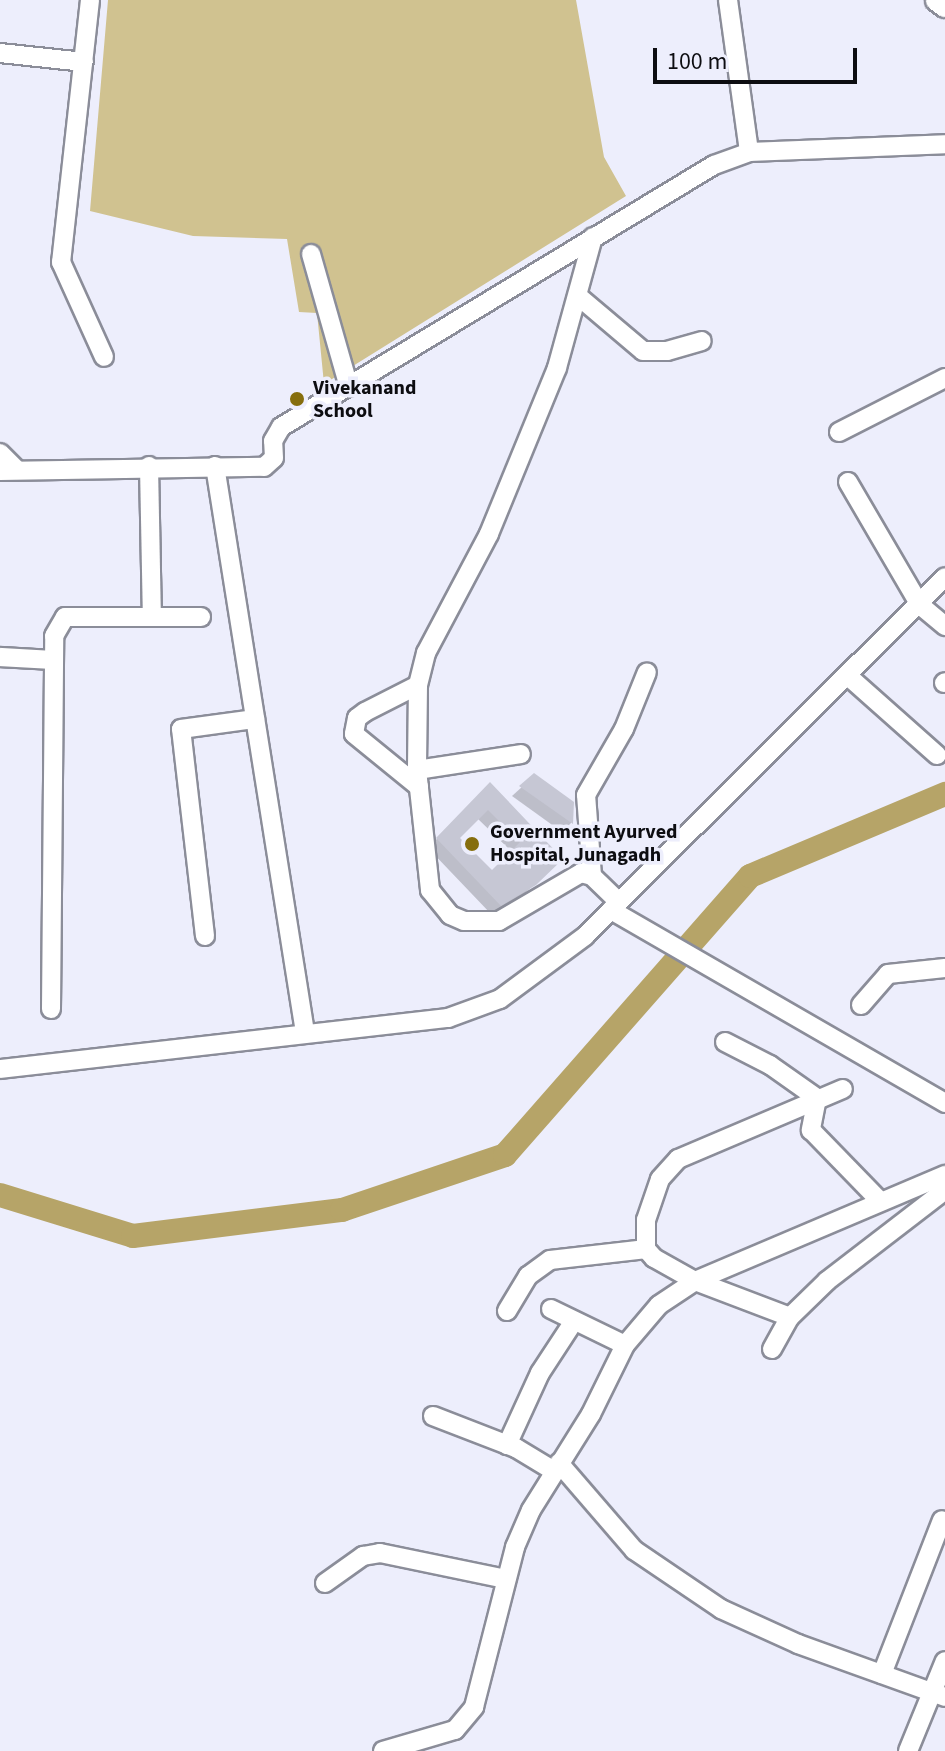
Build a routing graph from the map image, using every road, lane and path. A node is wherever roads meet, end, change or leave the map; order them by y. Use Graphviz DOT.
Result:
graph roads {
  1 [pos="90,0"];
  2 [pos="728,0"];
  3 [pos="937,0"];
  4 [pos="945,6"];
  5 [pos="0,53"];
  6 [pos="84,62"];
  7 [pos="945,144"];
  8 [pos="749,152"];
  9 [pos="593,237"];
  10 [pos="311,254"];
  11 [pos="578,296"];
  12 [pos="702,341"];
  13 [pos="104,357"];
  14 [pos="945,378"];
  15 [pos="349,387"];
  16 [pos="839,432"];
  17 [pos="0,453"];
  18 [pos="149,466"];
  19 [pos="215,466"];
  20 [pos="8,470"];
  21 [pos="848,482"];
  22 [pos="945,577"];
  23 [pos="920,605"];
  24 [pos="152,616"];
  25 [pos="201,617"];
  26 [pos="945,626"];
  27 [pos="0,657"];
  28 [pos="53,660"];
  29 [pos="647,672"];
  30 [pos="848,676"];
  31 [pos="418,685"];
  32 [pos="255,719"];
  33 [pos="521,754"];
  34 [pos="937,755"];
  35 [pos="418,778"];
  36 [pos="592,876"];
  37 [pos="615,906"];
  38 [pos="205,936"];
  39 [pos="945,968"];
  40 [pos="861,1005"];
  41 [pos="51,1009"];
  42 [pos="305,1032"];
  43 [pos="725,1042"];
  44 [pos="0,1069"];
  45 [pos="843,1089"];
  46 [pos="817,1098"];
  47 [pos="945,1103"];
  48 [pos="945,1175"];
  49 [pos="945,1190"];
  50 [pos="880,1201"];
  51 [pos="646,1249"];
  52 [pos="695,1281"];
  53 [pos="551,1309"];
  54 [pos="507,1311"];
  55 [pos="790,1317"];
  56 [pos="574,1321"];
  57 [pos="625,1345"];
  58 [pos="772,1349"];
  59 [pos="433,1416"];
  60 [pos="507,1445"];
  61 [pos="557,1467"];
  62 [pos="942,1520"];
  63 [pos="506,1579"];
  64 [pos="325,1583"];
  65 [pos="945,1661"];
  66 [pos="882,1674"];
  67 [pos="939,1695"];
  68 [pos="383,1751"];
  69 [pos="908,1751"];
  1 -- 6 [label="street"];
  2 -- 8 [label="street"];
  3 -- 4 [label="main road"];
  5 -- 6 [label="street"];
  6 -- 13 [label="street"];
  7 -- 8 [label="street"];
  8 -- 9 [label="street"];
  9 -- 11 [label="street"];
  9 -- 15 [label="street"];
  10 -- 15 [label="street"];
  11 -- 12 [label="street"];
  11 -- 31 [label="street"];
  14 -- 16 [label="street"];
  15 -- 19 [label="street"];
  17 -- 20 [label="street"];
  18 -- 19 [label="street"];
  18 -- 20 [label="street"];
  18 -- 24 [label="street"];
  19 -- 32 [label="street"];
  21 -- 23 [label="street"];
  22 -- 23 [label="street"];
  23 -- 26 [label="street"];
  23 -- 30 [label="street"];
  24 -- 25 [label="street"];
  24 -- 28 [label="street"];
  27 -- 28 [label="street"];
  28 -- 41 [label="street"];
  29 -- 36 [label="street"];
  30 -- 34 [label="street"];
  30 -- 37 [label="street"];
  31 -- 35 [label="street"];
  31 -- 35 [label="street"];
  32 -- 38 [label="street"];
  32 -- 42 [label="street"];
  33 -- 35 [label="street"];
  35 -- 36 [label="street"];
  36 -- 37 [label="street"];
  37 -- 42 [label="street"];
  37 -- 47 [label="street"];
  39 -- 40 [label="street"];
  42 -- 44 [label="street"];
  43 -- 46 [label="street"];
  45 -- 46 [label="street"];
  46 -- 50 [label="street"];
  46 -- 51 [label="street"];
  48 -- 50 [label="street"];
  49 -- 55 [label="street"];
  50 -- 52 [label="street"];
  51 -- 52 [label="street"];
  51 -- 54 [label="street"];
  52 -- 55 [label="street"];
  52 -- 57 [label="street"];
  53 -- 56 [label="street"];
  55 -- 58 [label="street"];
  56 -- 57 [label="street"];
  56 -- 60 [label="street"];
  57 -- 61 [label="street"];
  59 -- 60 [label="street"];
  60 -- 61 [label="street"];
  61 -- 63 [label="street"];
  61 -- 66 [label="street"];
  62 -- 66 [label="street"];
  63 -- 64 [label="street"];
  63 -- 68 [label="street"];
  65 -- 67 [label="street"];
  66 -- 67 [label="street"];
  67 -- 69 [label="street"];
}
